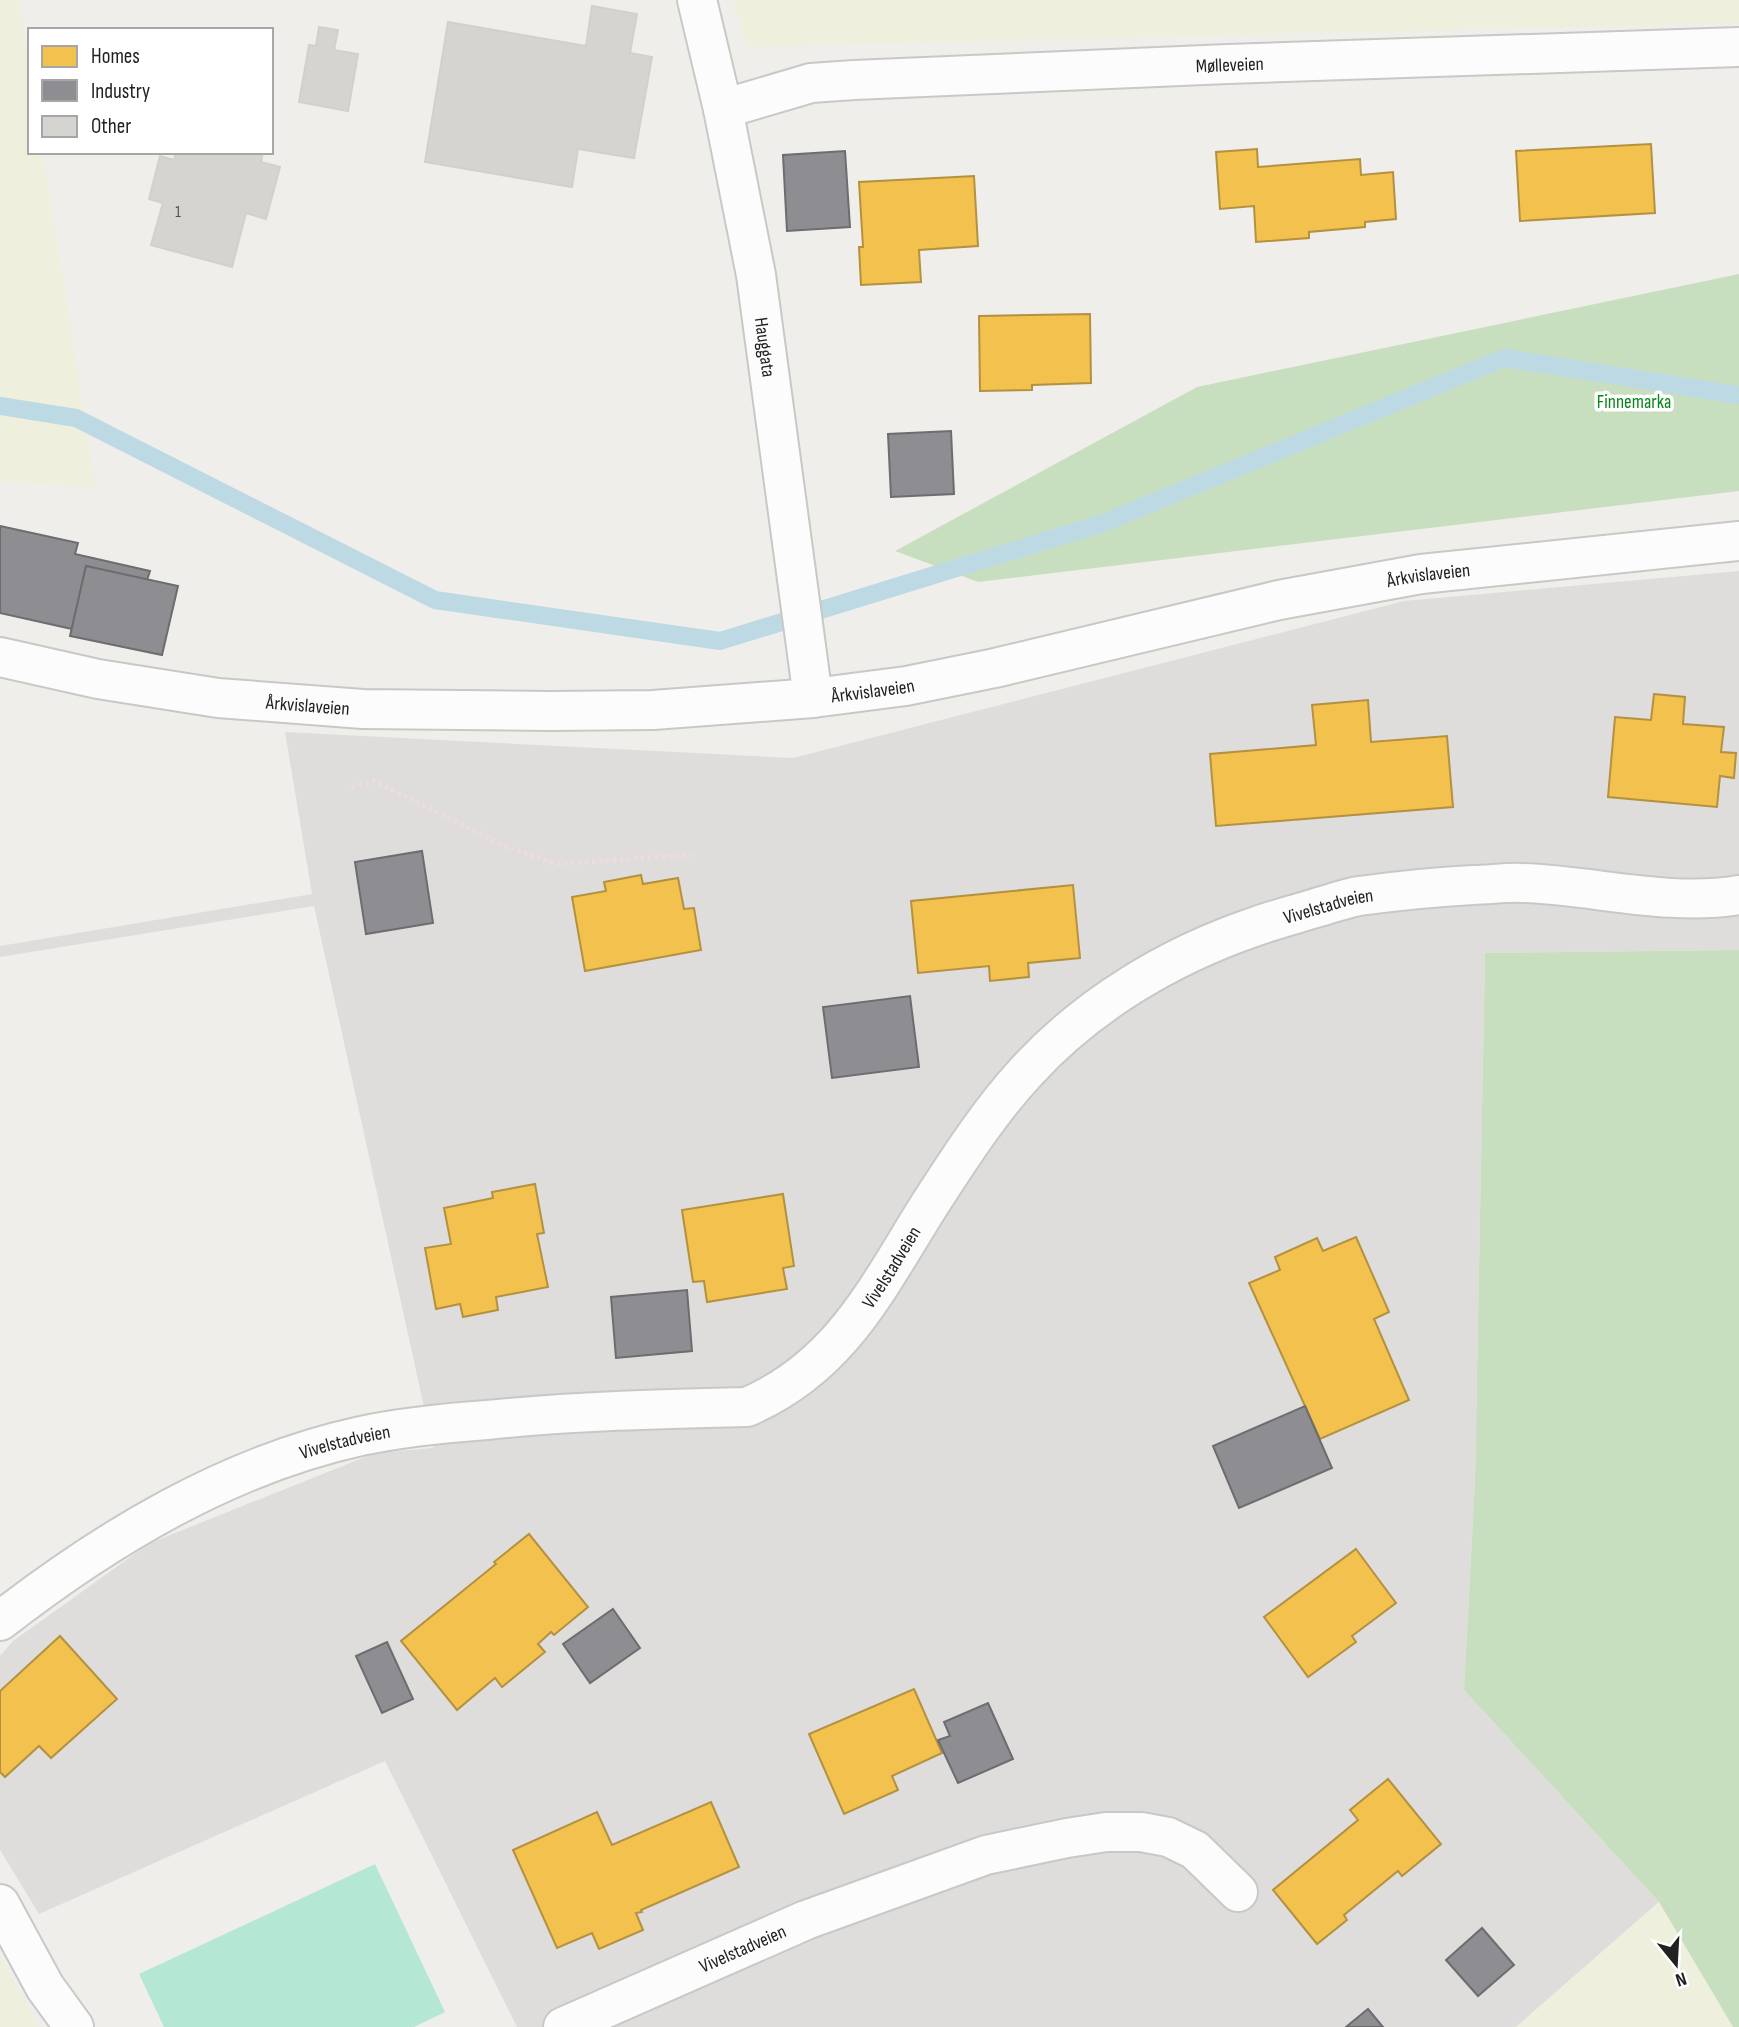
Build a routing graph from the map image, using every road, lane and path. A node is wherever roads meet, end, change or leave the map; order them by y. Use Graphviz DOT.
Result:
graph roads {
  1 [pos="697,0"];
  2 [pos="1739,47"];
  3 [pos="723,109"];
  4 [pos="1739,541"];
  5 [pos="0,657"];
  6 [pos="813,698"];
  7 [pos="352,787"];
  8 [pos="692,855"];
  9 [pos="1739,895"];
  10 [pos="0,1620"];
  11 [pos="1238,1892"];
  12 [pos="0,1904"];
  13 [pos="74,2027"];
  14 [pos="563,2027"];
  1 -- 3 [label="street, Hauggata"];
  2 -- 3 [label="street, Mølleveien"];
  3 -- 6 [label="street, Hauggata"];
  4 -- 6 [label="street, Årkvislaveien"];
  5 -- 6 [label="street, Årkvislaveien"];
  7 -- 8 [label="path"];
  9 -- 10 [label="street, Vivelstadveien"];
  11 -- 14 [label="street, Vivelstadveien"];
  12 -- 13 [label="street"];
}
